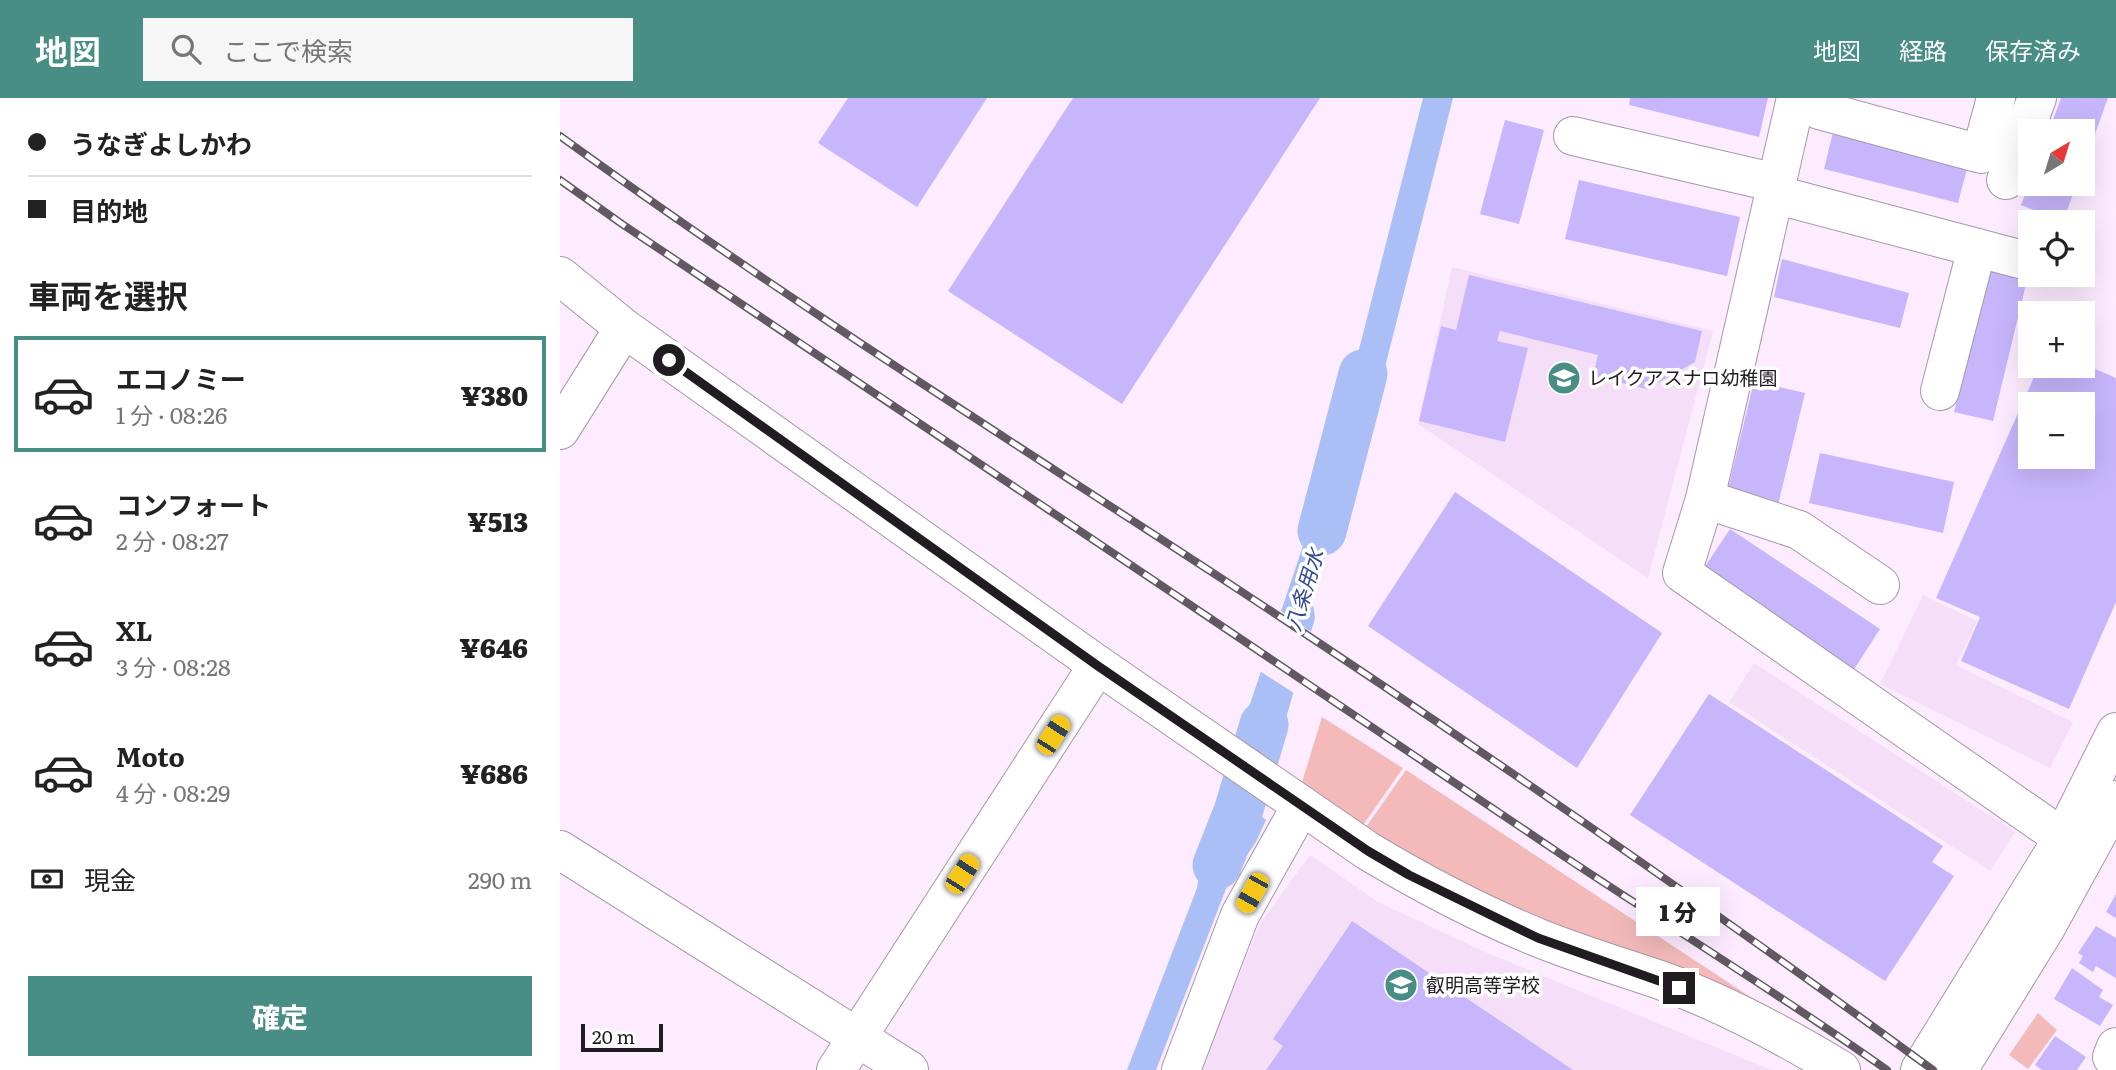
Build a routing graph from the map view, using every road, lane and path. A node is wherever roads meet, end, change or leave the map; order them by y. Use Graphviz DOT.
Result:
graph roads {
  1 [pos="1796,98"];
  2 [pos="1822,98"];
  3 [pos="1835,98"];
  4 [pos="1997,98"];
  5 [pos="2037,98"];
  6 [pos="1573,136"];
  7 [pos="1986,137"];
  8 [pos="2006,180"];
  9 [pos="1776,188"];
  10 [pos="1977,248"];
  11 [pos="2018,259"];
  12 [pos="560,276"];
  13 [pos="624,328"];
  14 [pos="1940,391"];
  15 [pos="560,430"];
  16 [pos="1705,499"];
  17 [pos="1880,585"];
  18 [pos="1098,666"];
  19 [pos="2116,732"];
  20 [pos="1288,797"];
  21 [pos="2116,800"];
  22 [pos="2063,838"];
  23 [pos="560,850"];
  24 [pos="856,1037"];
  25 [pos="2116,1047"];
  26 [pos="2116,1060"];
  27 [pos="1971,1065"];
  28 [pos="836,1070"];
  29 [pos="909,1070"];
  30 [pos="1181,1070"];
  31 [pos="1841,1070"];
  32 [pos="1920,1070"];
  1 -- 9 [label="street"];
  2 -- 7 [label="street"];
  3 -- 7 [label="street"];
  4 -- 7 [label="street"];
  5 -- 8 [label="street"];
  6 -- 9 [label="street"];
  9 -- 10 [label="street"];
  9 -- 16 [label="street"];
  10 -- 11 [label="street"];
  10 -- 14 [label="street"];
  12 -- 13 [label="street"];
  13 -- 15 [label="street"];
  13 -- 18 [label="street"];
  16 -- 17 [label="street"];
  16 -- 22 [label="street"];
  18 -- 20 [label="street"];
  18 -- 24 [label="street"];
  19 -- 22 [label="street"];
  20 -- 30 [label="street"];
  20 -- 31 [label="street"];
  21 -- 27 [label="street"];
  22 -- 32 [label="street"];
  23 -- 24 [label="street"];
  24 -- 28 [label="street"];
  24 -- 29 [label="street"];
  25 -- 26 [label="street"];
}
